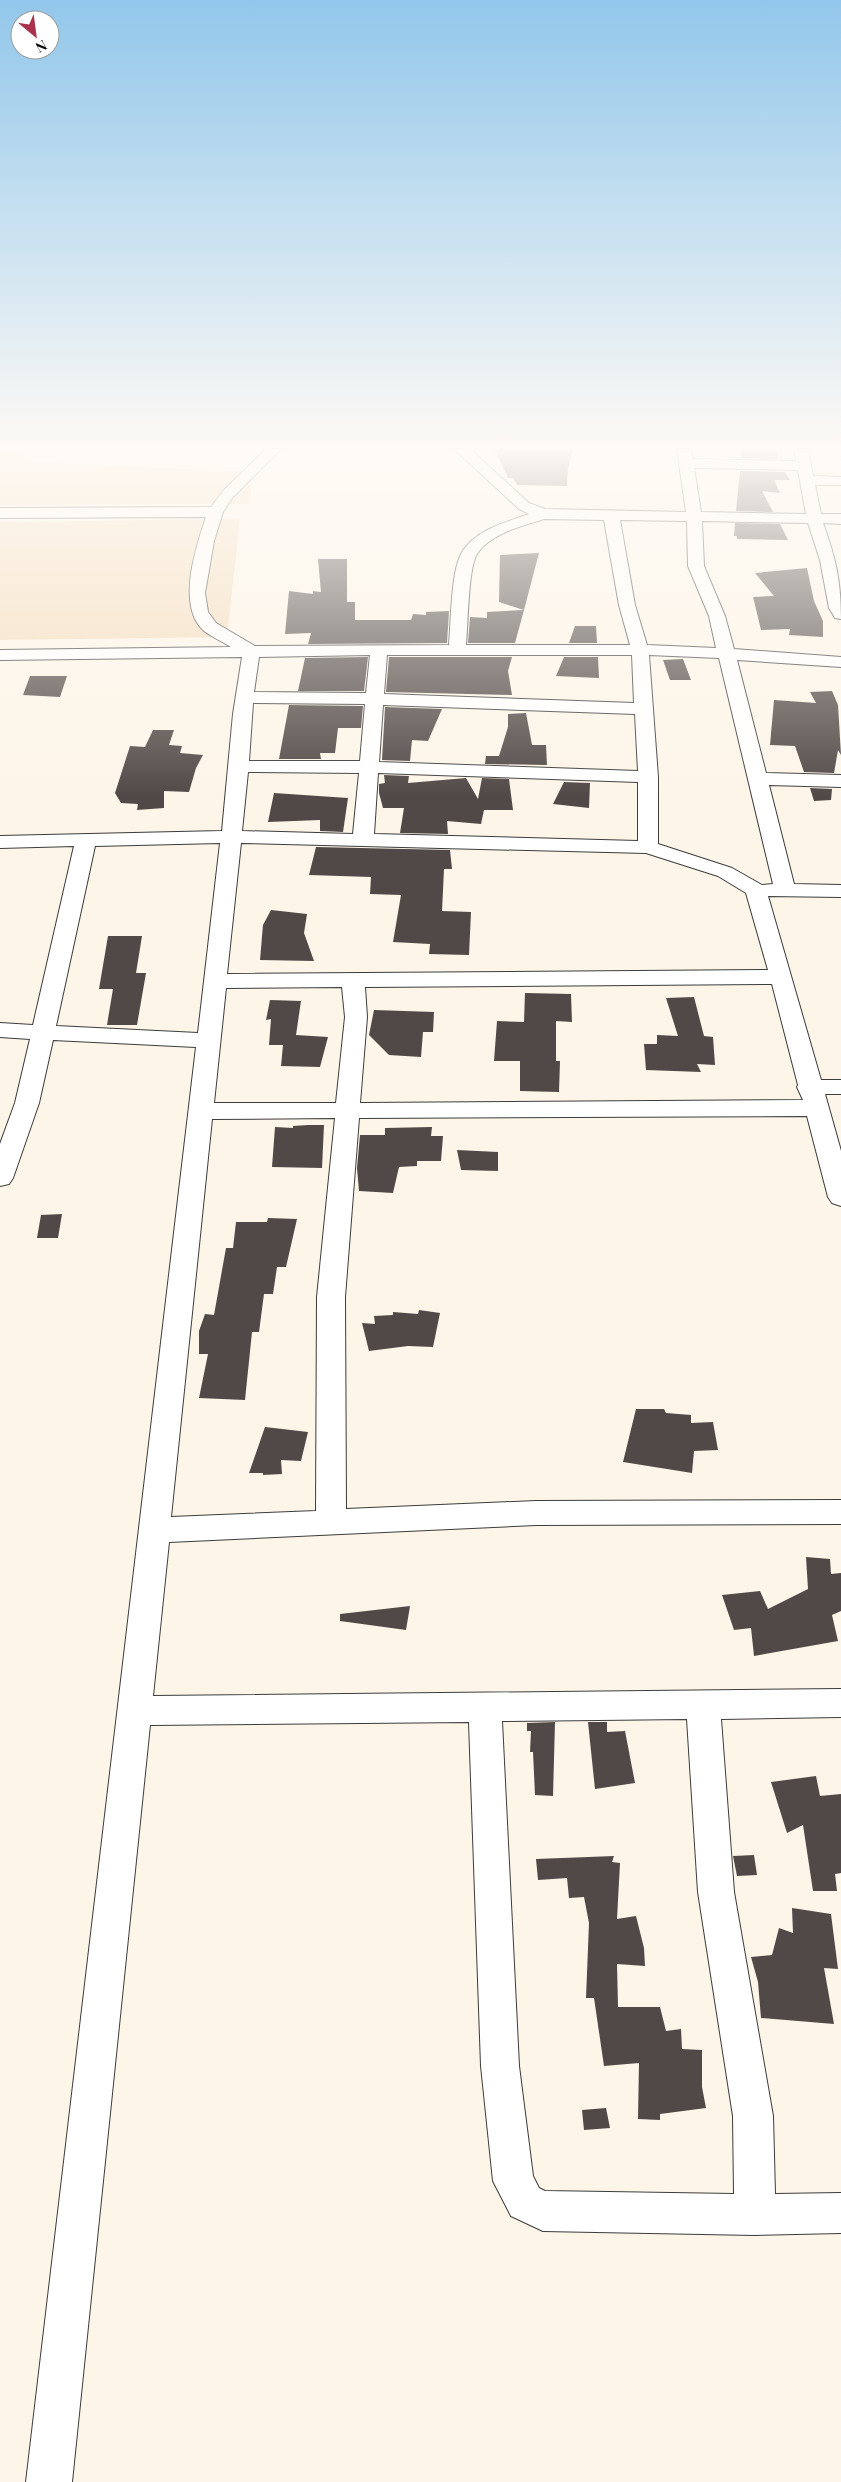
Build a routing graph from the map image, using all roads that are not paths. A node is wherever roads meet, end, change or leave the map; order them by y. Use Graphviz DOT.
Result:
graph roads {
  1 [pos="202,565"];
  2 [pos="467,565"];
  3 [pos="620,565"];
  4 [pos="696,565"];
  5 [pos="834,565"];
  6 [pos="841,614"];
  7 [pos="379,650"];
  8 [pos="457,650"];
  9 [pos="640,651"];
  10 [pos="251,652"];
  11 [pos="726,652"];
  12 [pos="0,655"];
  13 [pos="841,662"];
  14 [pos="244,697"];
  15 [pos="377,698"];
  16 [pos="642,709"];
  17 [pos="239,766"];
  18 [pos="370,767"];
  19 [pos="648,777"];
  20 [pos="756,779"];
  21 [pos="841,781"];
  22 [pos="230,837"];
  23 [pos="86,840"];
  24 [pos="363,840"];
  25 [pos="0,842"];
  26 [pos="648,847"];
  27 [pos="755,890"];
  28 [pos="785,890"];
  29 [pos="841,891"];
  30 [pos="780,977"];
  31 [pos="353,980"];
  32 [pos="214,981"];
  33 [pos="0,1030"];
  34 [pos="42,1032"];
  35 [pos="208,1041"];
  36 [pos="841,1088"];
  37 [pos="812,1098"];
  38 [pos="349,1111"];
  39 [pos="200,1112"];
  40 [pos="0,1178"];
  41 [pos="840,1193"];
  42 [pos="841,1512"];
  43 [pos="331,1522"];
  44 [pos="154,1530"];
  45 [pos="841,1702"];
  46 [pos="703,1704"];
  47 [pos="485,1707"];
  48 [pos="134,1711"];
  49 [pos="841,2214"];
  50 [pos="755,2215"];
  51 [pos="49,2482"];
  1 -- 10 [label="street"];
  2 -- 8 [label="street"];
  3 -- 9 [label="street"];
  4 -- 11 [label="street"];
  5 -- 6 [label="street"];
  7 -- 8 [label="street"];
  7 -- 10 [label="street"];
  7 -- 15 [label="street"];
  8 -- 9 [label="street"];
  9 -- 11 [label="street"];
  9 -- 16 [label="street"];
  10 -- 12 [label="street"];
  10 -- 14 [label="street"];
  11 -- 13 [label="street"];
  11 -- 20 [label="street"];
  14 -- 15 [label="street"];
  14 -- 17 [label="street"];
  15 -- 16 [label="street"];
  15 -- 18 [label="street"];
  16 -- 19 [label="street"];
  17 -- 18 [label="street"];
  17 -- 22 [label="street"];
  18 -- 19 [label="street"];
  18 -- 24 [label="street"];
  19 -- 26 [label="street"];
  20 -- 21 [label="street"];
  20 -- 28 [label="street"];
  22 -- 23 [label="street"];
  22 -- 24 [label="street"];
  22 -- 32 [label="street"];
  23 -- 25 [label="street"];
  23 -- 34 [label="street"];
  24 -- 26 [label="street"];
  26 -- 27 [label="street"];
  27 -- 28 [label="street"];
  27 -- 30 [label="street"];
  28 -- 29 [label="street"];
  30 -- 31 [label="street"];
  30 -- 37 [label="street"];
  31 -- 32 [label="street"];
  31 -- 38 [label="street"];
  32 -- 35 [label="street"];
  33 -- 34 [label="street"];
  34 -- 35 [label="street"];
  34 -- 40 [label="street"];
  35 -- 39 [label="street"];
  36 -- 37 [label="street"];
  37 -- 38 [label="street"];
  37 -- 41 [label="street"];
  38 -- 39 [label="street"];
  38 -- 43 [label="street"];
  39 -- 44 [label="street"];
  42 -- 43 [label="street"];
  43 -- 44 [label="street"];
  44 -- 48 [label="street"];
  45 -- 46 [label="street"];
  46 -- 47 [label="street"];
  46 -- 50 [label="street"];
  47 -- 48 [label="street"];
  47 -- 50 [label="street"];
  48 -- 51 [label="street"];
  49 -- 50 [label="street"];
}
